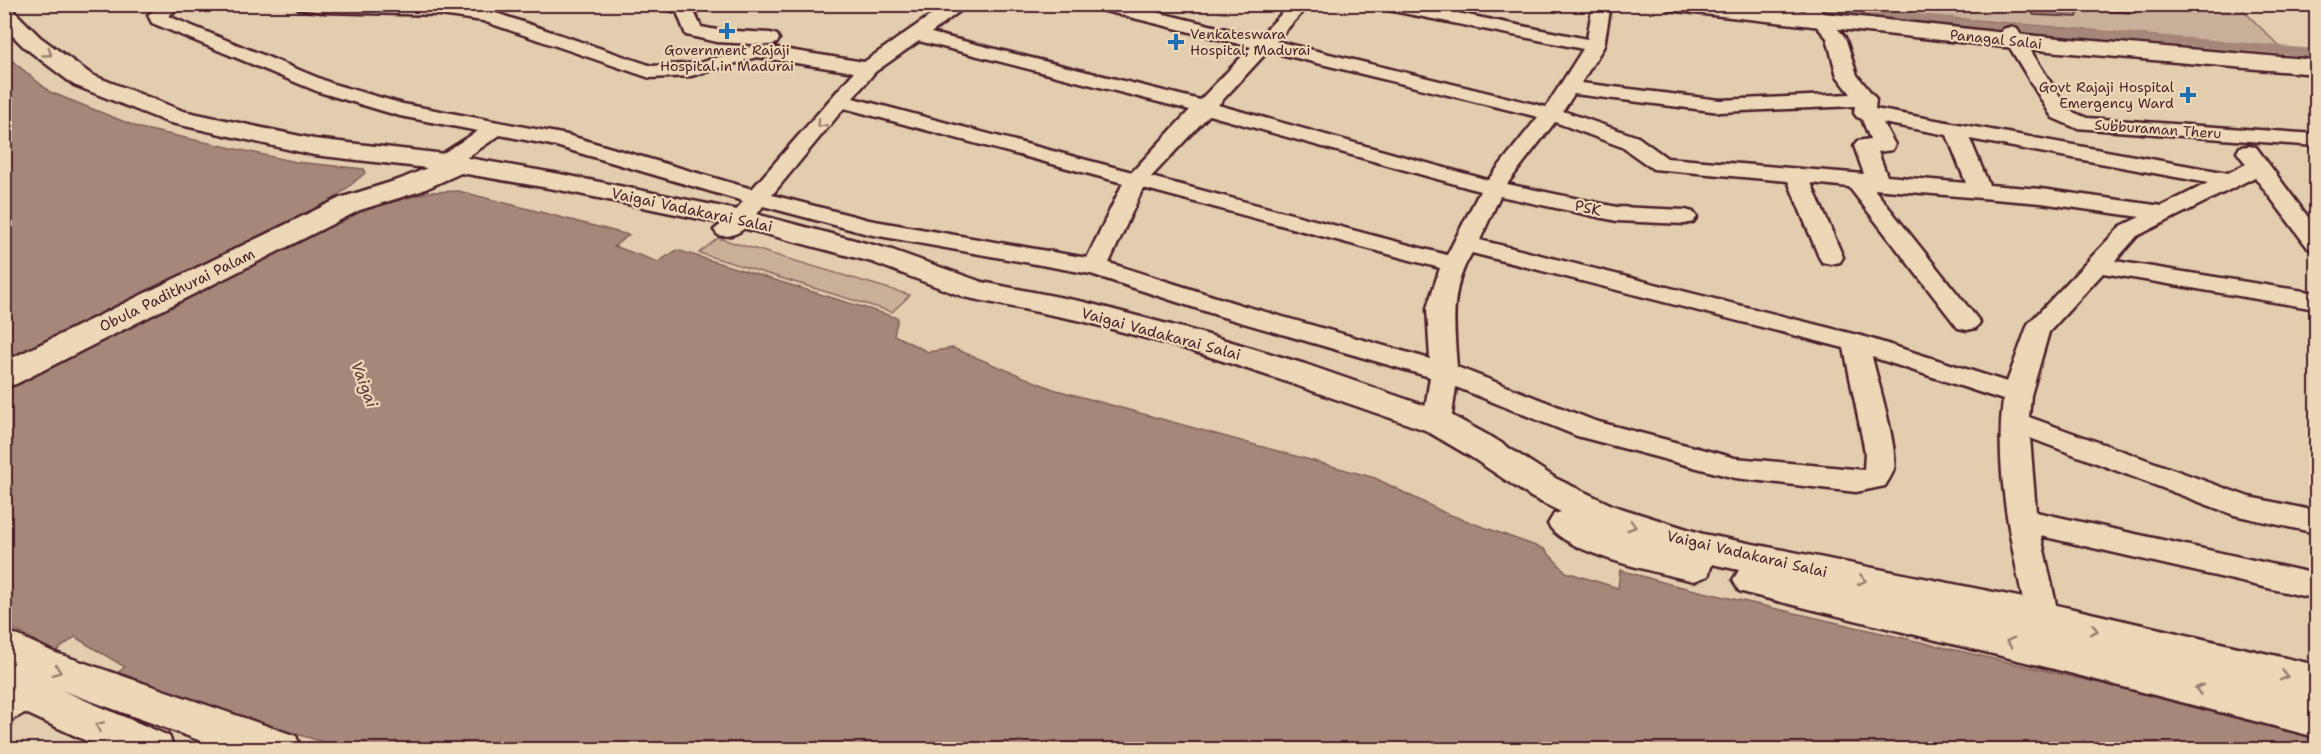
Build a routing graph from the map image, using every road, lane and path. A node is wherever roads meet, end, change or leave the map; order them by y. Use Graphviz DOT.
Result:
graph roads {
  1 [pos="176,4"];
  2 [pos="299,4"];
  3 [pos="667,4"];
  4 [pos="960,4"];
  5 [pos="1099,4"];
  6 [pos="1301,4"];
  7 [pos="1383,4"];
  8 [pos="1602,4"];
  9 [pos="1676,4"];
  10 [pos="1742,4"];
  11 [pos="4,14"];
  12 [pos="1817,17"];
  13 [pos="916,35"];
  14 [pos="2012,37"];
  15 [pos="4,44"];
  16 [pos="1263,45"];
  17 [pos="1595,46"];
  18 [pos="2316,59"];
  19 [pos="874,64"];
  20 [pos="2316,67"];
  21 [pos="1568,87"];
  22 [pos="840,101"];
  23 [pos="1868,106"];
  24 [pos="1204,107"];
  25 [pos="1551,114"];
  26 [pos="497,128"];
  27 [pos="1956,131"];
  28 [pos="2235,135"];
  29 [pos="2316,140"];
  30 [pos="2259,166"];
  31 [pos="448,167"];
  32 [pos="400,171"];
  33 [pos="1796,174"];
  34 [pos="1855,179"];
  35 [pos="1136,180"];
  36 [pos="2229,180"];
  37 [pos="1878,182"];
  38 [pos="1493,188"];
  39 [pos="1981,192"];
  40 [pos="2164,213"];
  41 [pos="742,216"];
  42 [pos="1685,217"];
  43 [pos="2312,232"];
  44 [pos="1459,254"];
  45 [pos="1831,257"];
  46 [pos="2097,265"];
  47 [pos="1095,267"];
  48 [pos="2316,301"];
  49 [pos="1967,322"];
  50 [pos="1856,343"];
  51 [pos="1444,372"];
  52 [pos="4,376"];
  53 [pos="2016,408"];
  54 [pos="1437,422"];
  55 [pos="2022,520"];
  56 [pos="2316,522"];
  57 [pos="2316,587"];
  58 [pos="2043,618"];
  59 [pos="4,646"];
  60 [pos="2316,683"];
  61 [pos="11,695"];
  62 [pos="2316,719"];
  63 [pos="153,750"];
  64 [pos="280,750"];
  1 -- 26 [label="street"];
  2 -- 19 [label="street"];
  3 -- 19 [label="street"];
  4 -- 13 [label="street"];
  5 -- 16 [label="street"];
  6 -- 16 [label="street"];
  7 -- 17 [label="street"];
  8 -- 17 [label="street"];
  9 -- 12 [label="main road, Panagal Salai"];
  10 -- 12 [label="main road, Panagal Salai"];
  11 -- 32 [label="main road, Vaigai Vadakarai Salai, one-way"];
  12 -- 14 [label="main road, Panagal Salai"];
  12 -- 23 [label="street"];
  13 -- 19 [label="street"];
  13 -- 24 [label="street, PSK"];
  14 -- 18 [label="main road, Panagal Salai"];
  14 -- 20 [label="main road, Panagal Salai"];
  14 -- 28 [label="street, Subburaman Theru"];
  15 -- 32 [label="main road, Vaigai Vadakarai Salai"];
  16 -- 24 [label="street"];
  16 -- 25 [label="street"];
  17 -- 21 [label="street"];
  19 -- 22 [label="street"];
  21 -- 23 [label="street"];
  21 -- 25 [label="street"];
  22 -- 35 [label="street"];
  22 -- 41 [label="street, one-way"];
  23 -- 27 [label="street"];
  23 -- 37 [label="street"];
  24 -- 35 [label="street"];
  24 -- 38 [label="street, PSK"];
  25 -- 33 [label="street"];
  25 -- 38 [label="street"];
  26 -- 31 [label="street"];
  26 -- 41 [label="street"];
  27 -- 36 [label="street"];
  27 -- 39 [label="street"];
  28 -- 29 [label="street, Subburaman Theru"];
  28 -- 30 [label="street"];
  30 -- 36 [label="street"];
  30 -- 43 [label="street"];
  31 -- 32 [label="main road, Vaigai Vadakarai Salai"];
  31 -- 41 [label="main road, Vaigai Vadakarai Salai"];
  32 -- 52 [label="main road, Obula Padithurai Palam"];
  33 -- 34 [label="street"];
  33 -- 45 [label="street"];
  34 -- 37 [label="street"];
  34 -- 49 [label="street"];
  35 -- 44 [label="street"];
  35 -- 47 [label="street"];
  36 -- 40 [label="street"];
  37 -- 39 [label="street"];
  38 -- 42 [label="street, PSK"];
  38 -- 44 [label="street"];
  39 -- 40 [label="street"];
  40 -- 46 [label="street"];
  41 -- 47 [label="street"];
  41 -- 54 [label="main road, Vaigai Vadakarai Salai"];
  62 -- 41 [label="main road, Vaigai Vadakarai Salai, one-way"];
  44 -- 50 [label="street"];
  44 -- 51 [label="street"];
  46 -- 48 [label="street"];
  46 -- 53 [label="street"];
  47 -- 51 [label="street"];
  50 -- 51 [label="street"];
  50 -- 53 [label="street"];
  51 -- 54 [label="street"];
  53 -- 55 [label="street"];
  53 -- 56 [label="street"];
  54 -- 58 [label="main road, Vaigai Vadakarai Salai, one-way"];
  55 -- 57 [label="street"];
  55 -- 58 [label="street"];
  58 -- 60 [label="main road, Vaigai Vadakarai Salai, one-way"];
  59 -- 64 [label="main road, one-way"];
  63 -- 61 [label="main road, one-way"];
}
